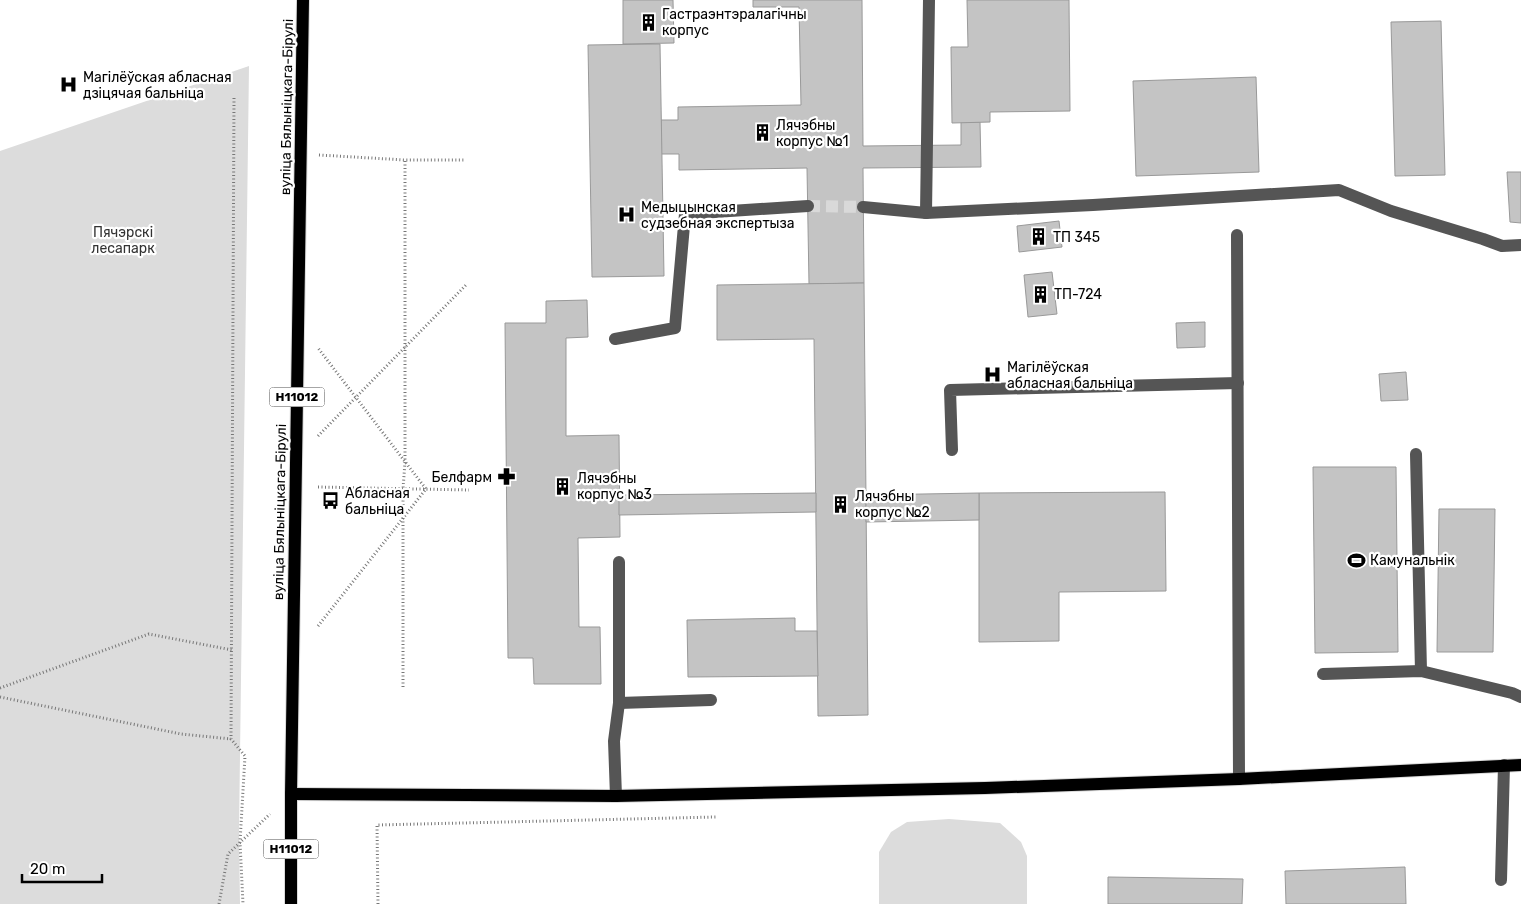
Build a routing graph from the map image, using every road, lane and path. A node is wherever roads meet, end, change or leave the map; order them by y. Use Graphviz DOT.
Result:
graph roads {
  1 [pos="303,0"];
  2 [pos="929,0"];
  3 [pos="234,98"];
  4 [pos="319,155"];
  5 [pos="405,160"];
  6 [pos="465,160"];
  7 [pos="808,206"];
  8 [pos="863,207"];
  9 [pos="926,213"];
  10 [pos="1237,235"];
  11 [pos="1521,245"];
  12 [pos="467,284"];
  13 [pos="614,339"];
  14 [pos="405,347"];
  15 [pos="318,348"];
  16 [pos="1238,383"];
  17 [pos="356,397"];
  18 [pos="318,436"];
  19 [pos="952,450"];
  20 [pos="1416,454"];
  21 [pos="405,462"];
  22 [pos="318,487"];
  23 [pos="403,489"];
  24 [pos="426,489"];
  25 [pos="469,490"];
  26 [pos="403,518"];
  27 [pos="619,562"];
  28 [pos="318,626"];
  29 [pos="232,650"];
  30 [pos="1421,672"];
  31 [pos="1324,674"];
  32 [pos="403,687"];
  33 [pos="0,688"];
  34 [pos="0,697"];
  35 [pos="1521,697"];
  36 [pos="711,700"];
  37 [pos="619,704"];
  38 [pos="231,739"];
  39 [pos="1504,765"];
  40 [pos="1521,765"];
  41 [pos="1239,779"];
  42 [pos="290,794"];
  43 [pos="616,796"];
  44 [pos="716,817"];
  45 [pos="240,842"];
  46 [pos="1501,880"];
  47 [pos="219,904"];
  48 [pos="242,904"];
  49 [pos="291,904"];
  50 [pos="378,904"];
  1 -- 42 [label="main road, вуліца Бялыніцкага-Бірулі / Н11012"];
  2 -- 9 [label="lane"];
  3 -- 29 [label="path"];
  4 -- 5 [label="path"];
  5 -- 6 [label="path"];
  5 -- 14 [label="path"];
  7 -- 13 [label="lane"];
  8 -- 9 [label="lane"];
  9 -- 11 [label="lane"];
  10 -- 16 [label="lane"];
  12 -- 14 [label="path"];
  14 -- 17 [label="path"];
  14 -- 21 [label="path"];
  15 -- 17 [label="path"];
  16 -- 19 [label="lane"];
  16 -- 41 [label="lane"];
  17 -- 18 [label="path"];
  17 -- 21 [label="path"];
  20 -- 30 [label="lane"];
  21 -- 23 [label="path"];
  21 -- 24 [label="path"];
  22 -- 23 [label="path"];
  23 -- 24 [label="path"];
  23 -- 26 [label="path"];
  24 -- 25 [label="path"];
  24 -- 26 [label="path"];
  26 -- 28 [label="path"];
  26 -- 32 [label="path"];
  27 -- 37 [label="lane"];
  29 -- 33 [label="path"];
  29 -- 38 [label="path"];
  30 -- 31 [label="lane"];
  30 -- 35 [label="lane"];
  34 -- 38 [label="path"];
  36 -- 37 [label="lane"];
  37 -- 43 [label="lane"];
  38 -- 45 [label="path"];
  39 -- 40 [label="main road"];
  39 -- 41 [label="main road"];
  39 -- 46 [label="lane"];
  41 -- 43 [label="main road"];
  42 -- 43 [label="main road"];
  42 -- 45 [label="path"];
  42 -- 49 [label="main road, вуліца Бялыніцкага-Бірулі / Н11012"];
  44 -- 50 [label="path"];
  45 -- 47 [label="path"];
  45 -- 48 [label="path"];
}
